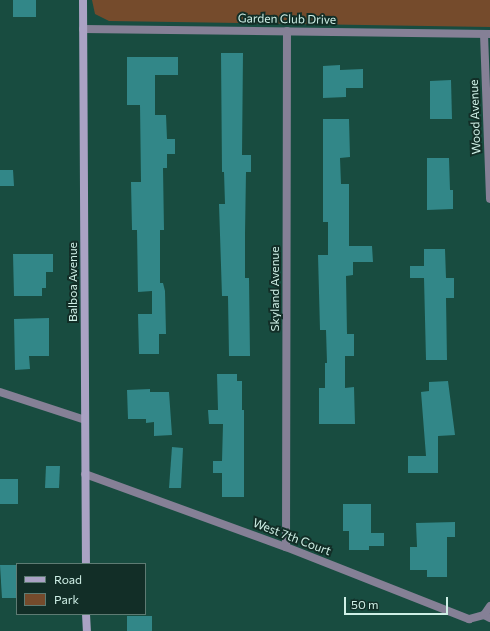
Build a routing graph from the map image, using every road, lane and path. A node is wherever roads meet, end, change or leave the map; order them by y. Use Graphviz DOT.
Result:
graph roads {
  1 [pos="83,0"];
  2 [pos="83,29"];
  3 [pos="287,31"];
  4 [pos="487,34"];
  5 [pos="490,199"];
  6 [pos="0,392"];
  7 [pos="85,420"];
  8 [pos="85,474"];
  9 [pos="286,547"];
  10 [pos="86,563"];
  11 [pos="490,606"];
  12 [pos="86,615"];
  13 [pos="487,616"];
  14 [pos="86,631"];
  1 -- 2 [label="street, Balboa Avenue"];
  2 -- 3 [label="street, Garden Club Drive"];
  2 -- 7 [label="street, Balboa Avenue"];
  3 -- 4 [label="street, Garden Club Drive"];
  3 -- 9 [label="street, Skyland Avenue"];
  4 -- 5 [label="street, Wood Avenue"];
  6 -- 7 [label="street"];
  7 -- 8 [label="street, Balboa Avenue"];
  8 -- 9 [label="street, West 7th Court"];
  8 -- 10 [label="street, Balboa Avenue"];
  9 -- 13 [label="street, West 7th Court"];
  11 -- 13 [label="street"];
  12 -- 14 [label="street"];
}
